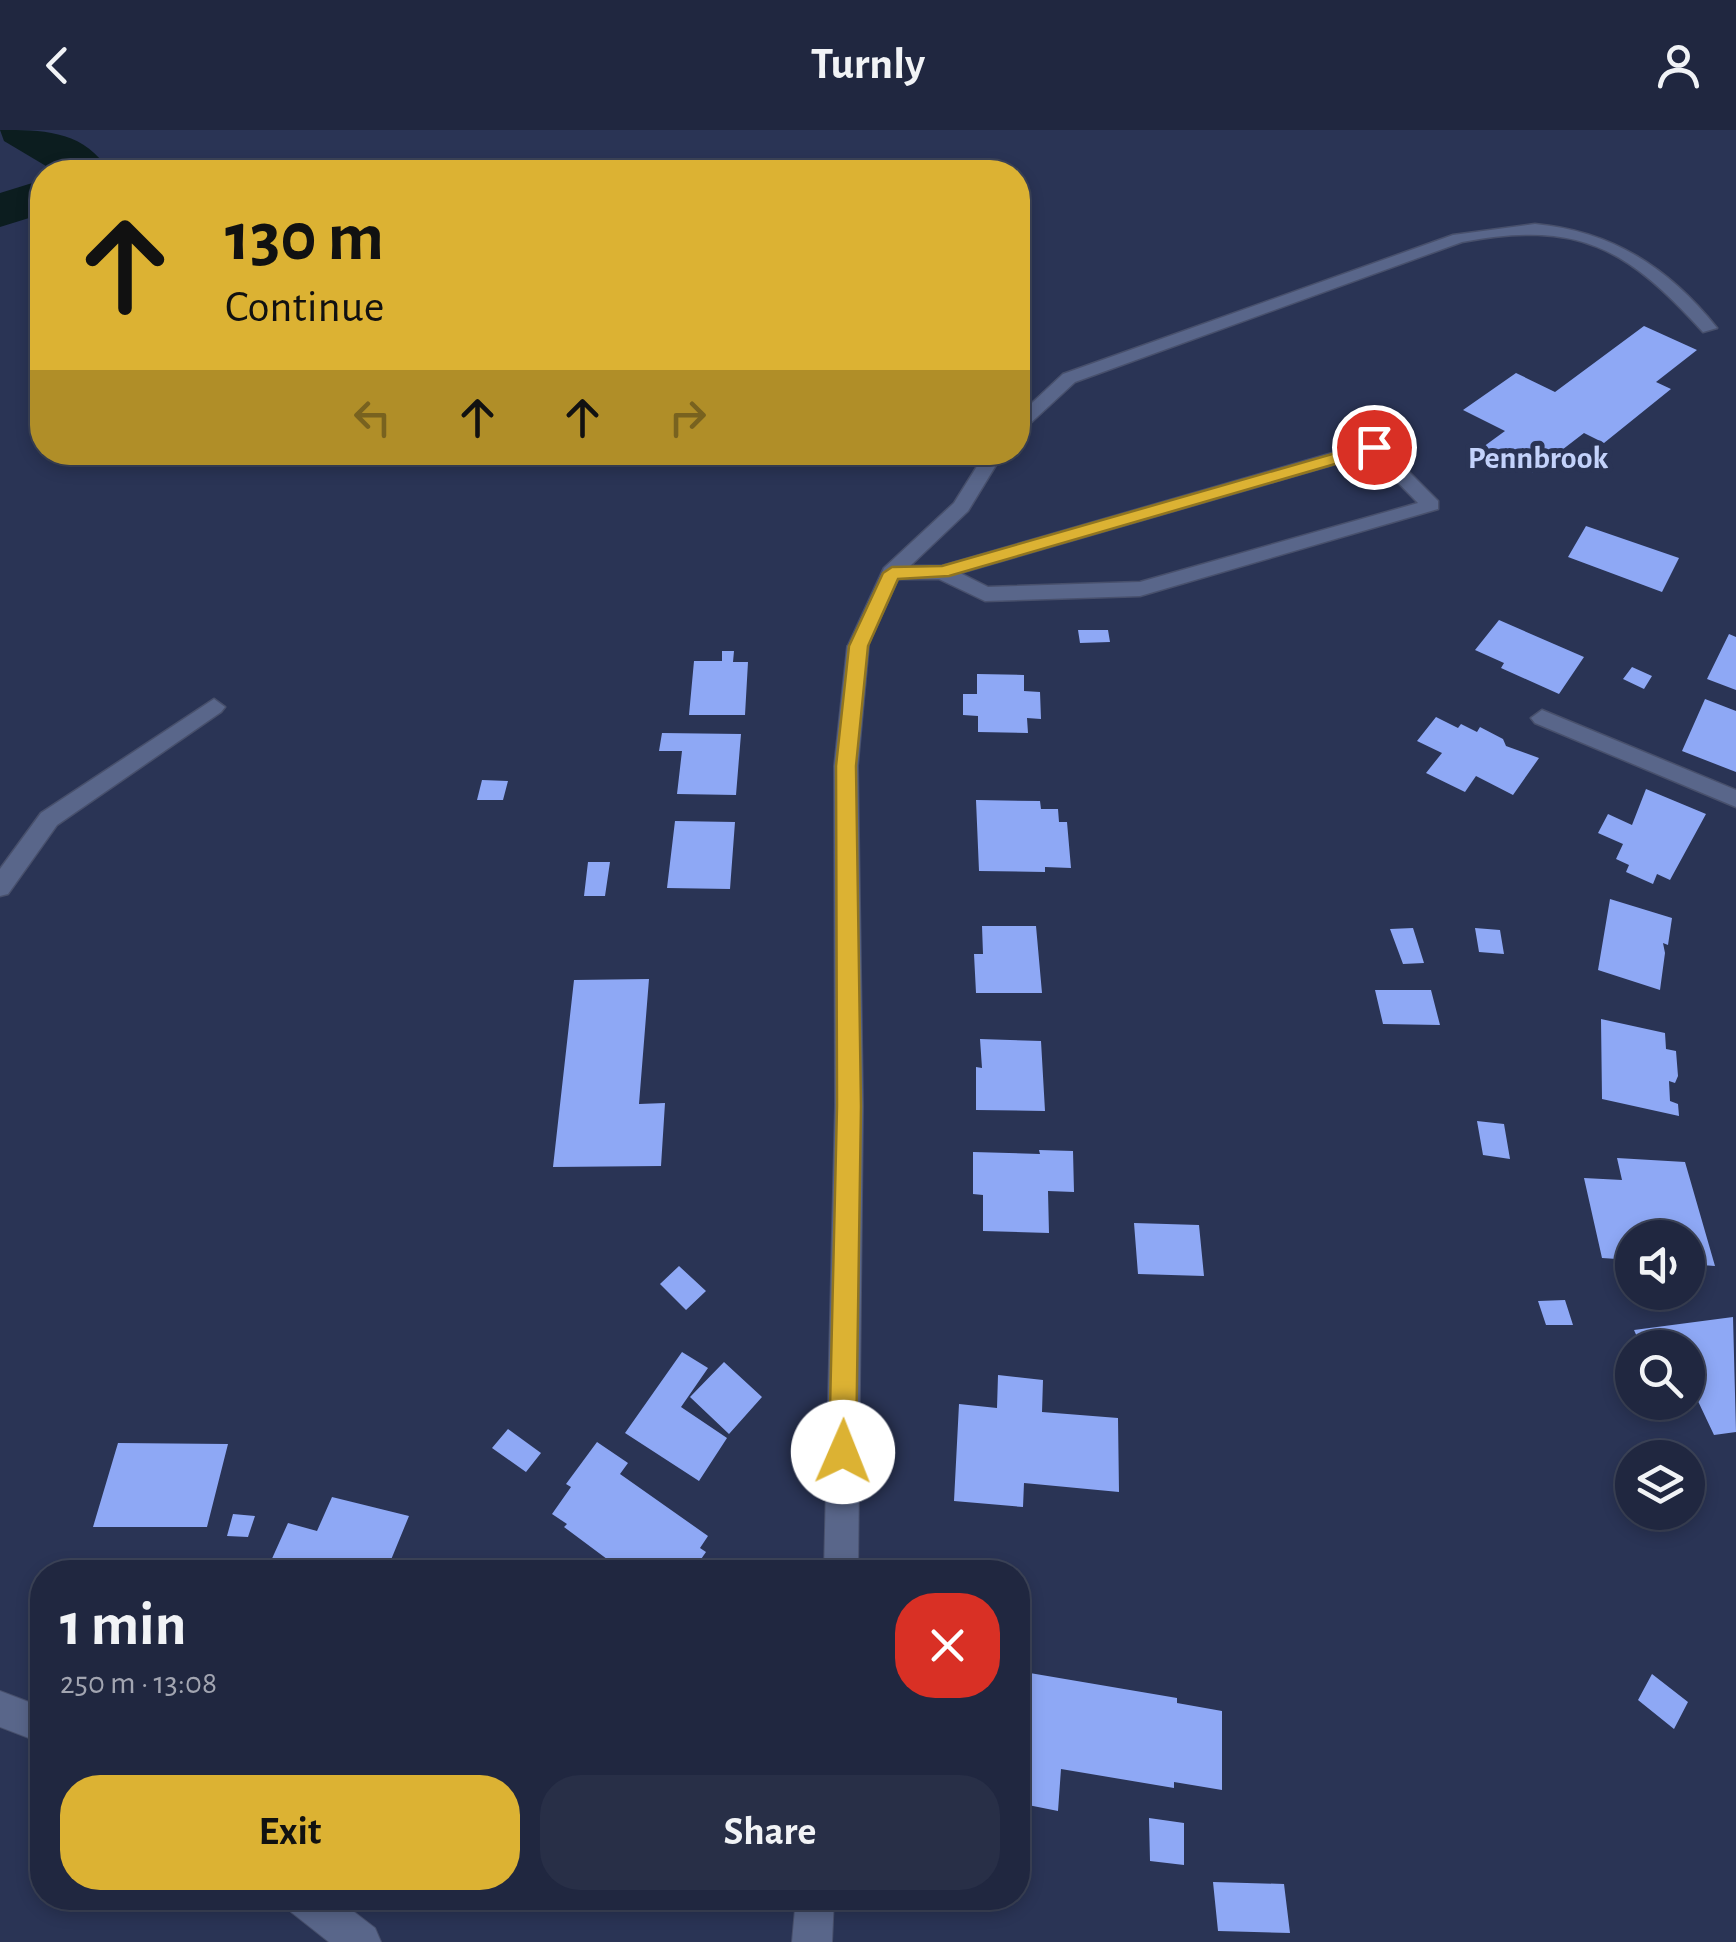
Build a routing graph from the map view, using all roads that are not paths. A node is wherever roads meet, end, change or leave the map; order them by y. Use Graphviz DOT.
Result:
graph roads {
  1 [pos="1709,328"];
  2 [pos="1030,413"];
  3 [pos="988,465"];
  4 [pos="942,572"];
  5 [pos="892,573"];
  6 [pos="858,646"];
  7 [pos="214,708"];
  8 [pos="1542,718"];
  9 [pos="1736,799"];
  10 [pos="0,886"];
  11 [pos="840,1560"];
  12 [pos="0,1709"];
  13 [pos="30,1720"];
  14 [pos="320,1910"];
  15 [pos="814,1910"];
  16 [pos="361,1942"];
  17 [pos="812,1942"];
  1 -- 2 [label="lane"];
  3 -- 5 [label="lane"];
  4 -- 4 [label="lane"];
  4 -- 5 [label="lane"];
  5 -- 6 [label="lane"];
  6 -- 11 [label="street"];
  7 -- 10 [label="lane"];
  8 -- 9 [label="lane"];
  12 -- 13 [label="street"];
  14 -- 16 [label="street"];
  15 -- 17 [label="street"];
}
